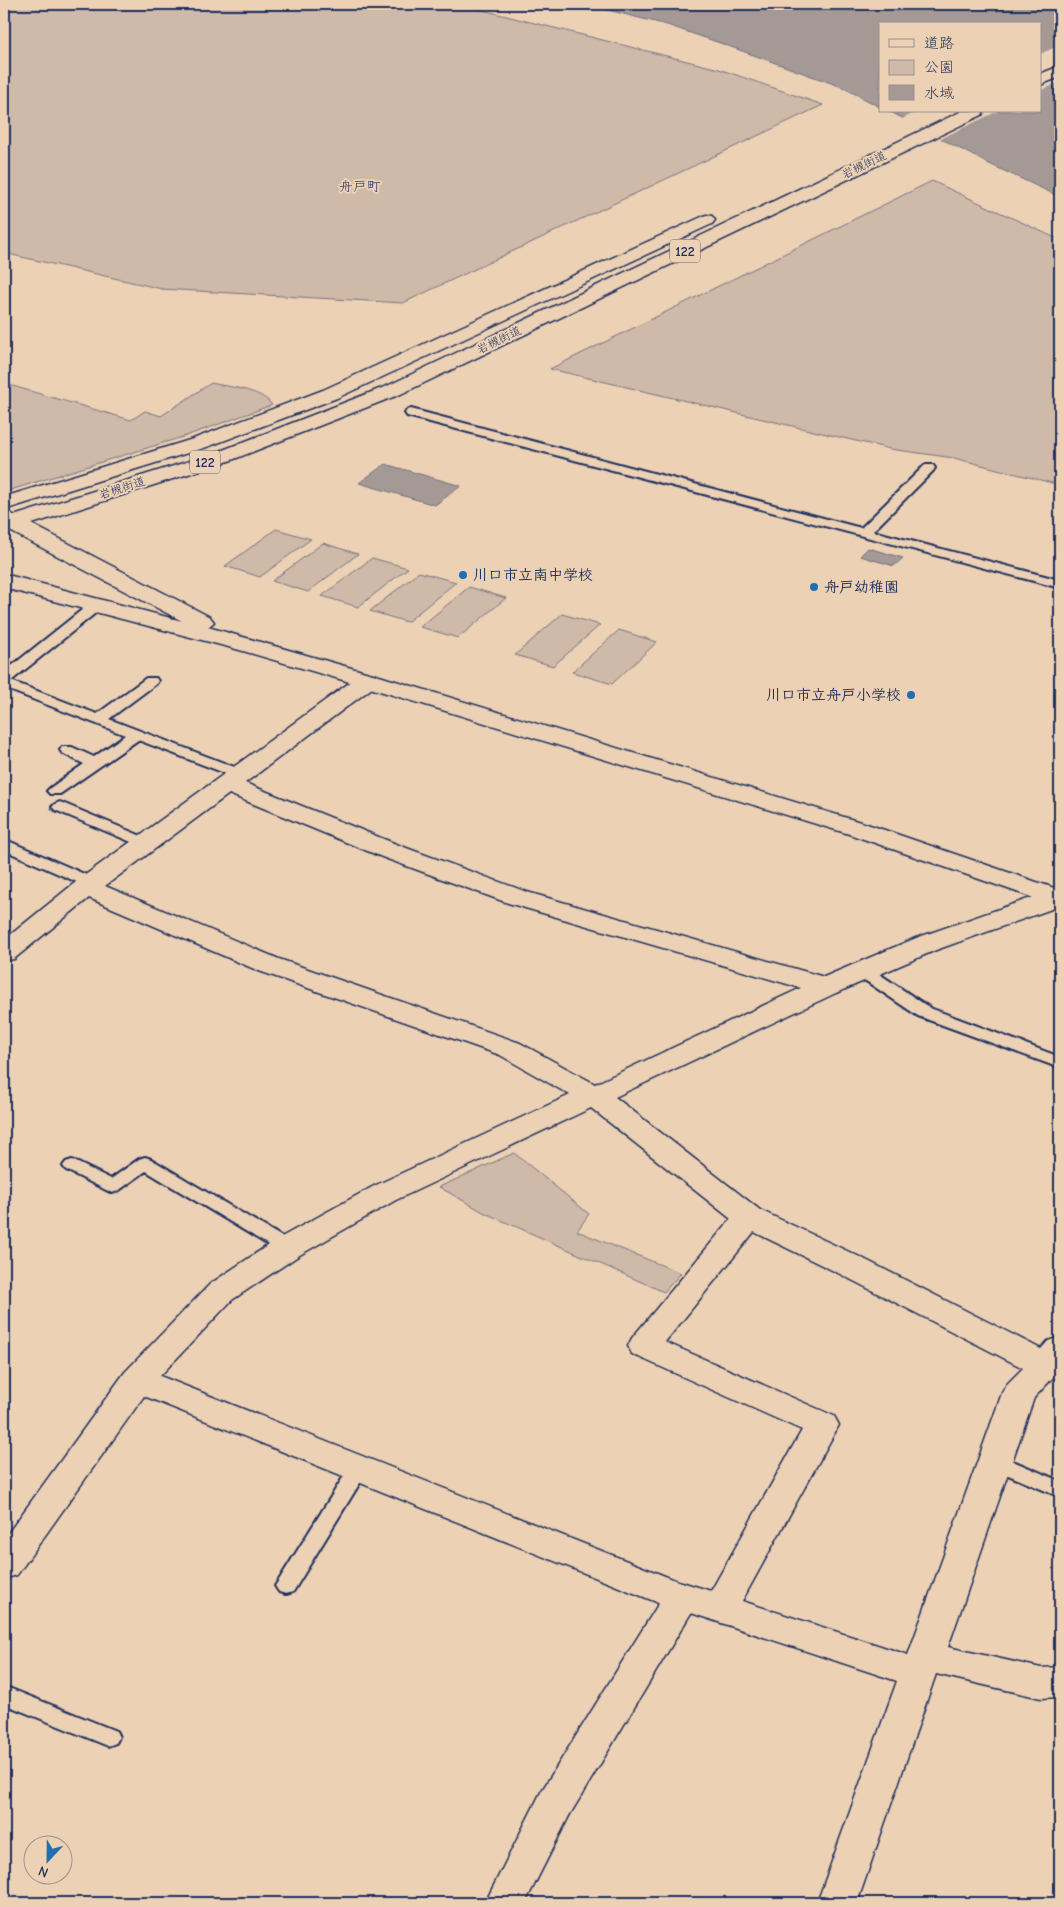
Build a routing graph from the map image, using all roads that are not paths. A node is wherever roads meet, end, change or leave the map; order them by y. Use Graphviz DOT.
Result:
graph roads {
  1 [pos="1060,54"];
  2 [pos="1042,63"];
  3 [pos="1060,71"];
  4 [pos="1042,79"];
  5 [pos="937,112"];
  6 [pos="974,112"];
  7 [pos="799,177"];
  8 [pos="717,215"];
  9 [pos="411,413"];
  10 [pos="928,468"];
  11 [pos="6,518"];
  12 [pos="864,532"];
  13 [pos="4,581"];
  14 [pos="1060,584"];
  15 [pos="98,604"];
  16 [pos="244,644"];
  17 [pos="4,678"];
  18 [pos="368,680"];
  19 [pos="151,681"];
  20 [pos="4,683"];
  21 [pos="98,720"];
  22 [pos="136,734"];
  23 [pos="66,750"];
  24 [pos="95,763"];
  25 [pos="233,779"];
  26 [pos="55,790"];
  27 [pos="60,807"];
  28 [pos="146,843"];
  29 [pos="4,844"];
  30 [pos="89,885"];
  31 [pos="1059,898"];
  32 [pos="4,953"];
  33 [pos="863,971"];
  34 [pos="826,987"];
  35 [pos="1060,1063"];
  36 [pos="593,1095"];
  37 [pos="72,1166"];
  38 [pos="749,1217"];
  39 [pos="287,1248"];
  40 [pos="1053,1357"];
  41 [pos="138,1380"];
  42 [pos="994,1460"];
  43 [pos="359,1468"];
  44 [pos="1060,1489"];
  45 [pos="4,1565"];
  46 [pos="286,1586"];
  47 [pos="682,1597"];
  48 [pos="719,1609"];
  49 [pos="922,1665"];
  50 [pos="1060,1682"];
  51 [pos="4,1695"];
  52 [pos="108,1737"];
  53 [pos="505,1903"];
  54 [pos="837,1903"];
  1 -- 2 [label="main road"];
  3 -- 4 [label="main road"];
  5 -- 7 [label="main road, 岩槻街道"];
  6 -- 11 [label="main road, 岩槻街道 / 122"];
  8 -- 11 [label="main road, 岩槻街道 / 122"];
  9 -- 12 [label="lane"];
  10 -- 12 [label="lane"];
  11 -- 16 [label="main road"];
  12 -- 14 [label="lane"];
  13 -- 15 [label="main road"];
  15 -- 16 [label="main road"];
  15 -- 17 [label="lane"];
  16 -- 18 [label="main road"];
  18 -- 25 [label="main road"];
  18 -- 31 [label="main road"];
  19 -- 21 [label="lane"];
  20 -- 21 [label="lane"];
  21 -- 22 [label="lane"];
  22 -- 24 [label="lane"];
  22 -- 25 [label="lane"];
  23 -- 24 [label="lane"];
  24 -- 26 [label="lane"];
  25 -- 28 [label="main road"];
  25 -- 34 [label="main road"];
  27 -- 28 [label="lane"];
  28 -- 30 [label="main road"];
  29 -- 30 [label="lane"];
  30 -- 32 [label="main road"];
  30 -- 36 [label="main road"];
  31 -- 33 [label="main road"];
  33 -- 34 [label="main road"];
  33 -- 35 [label="lane"];
  34 -- 36 [label="main road"];
  36 -- 38 [label="main road"];
  36 -- 39 [label="main road"];
  37 -- 39 [label="lane"];
  38 -- 40 [label="main road"];
  38 -- 48 [label="main road"];
  39 -- 41 [label="main road"];
  40 -- 42 [label="main road"];
  41 -- 43 [label="main road"];
  41 -- 45 [label="main road"];
  42 -- 44 [label="lane"];
  42 -- 49 [label="main road"];
  43 -- 46 [label="lane"];
  43 -- 47 [label="main road"];
  47 -- 48 [label="main road"];
  47 -- 53 [label="main road"];
  48 -- 49 [label="main road"];
  49 -- 50 [label="main road"];
  49 -- 54 [label="main road"];
  51 -- 52 [label="lane"];
}
